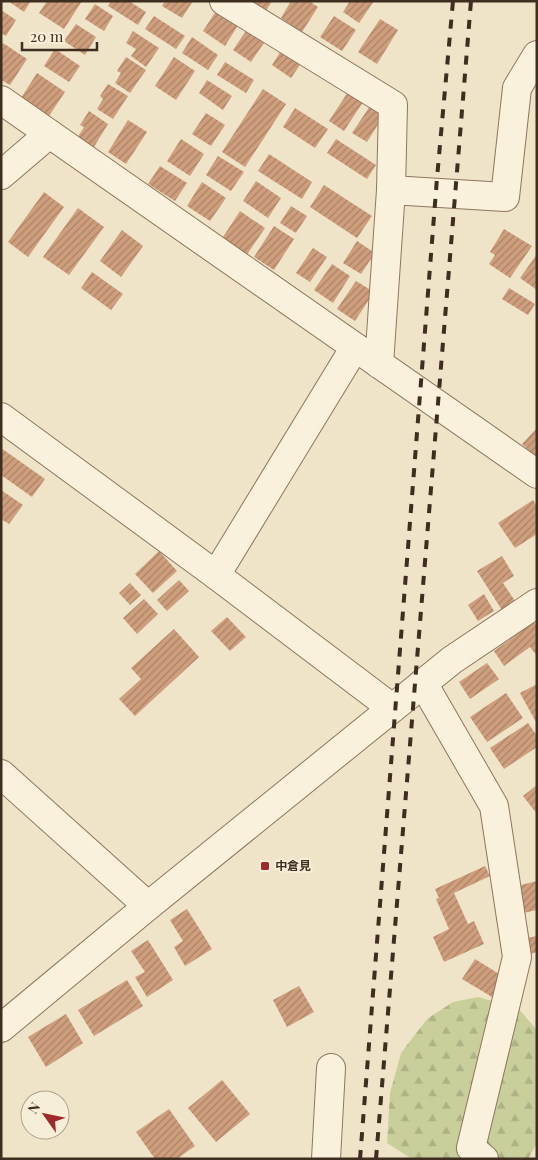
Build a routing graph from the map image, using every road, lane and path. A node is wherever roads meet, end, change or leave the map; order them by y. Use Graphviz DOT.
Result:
graph roads {
  1 [pos="224,1"];
  2 [pos="537,55"];
  3 [pos="1,100"];
  4 [pos="49,134"];
  5 [pos="1,175"];
  6 [pos="391,190"];
  7 [pos="355,347"];
  8 [pos="379,364"];
  9 [pos="1,417"];
  10 [pos="537,474"];
  11 [pos="216,575"];
  12 [pos="537,603"];
  13 [pos="422,683"];
  14 [pos="392,708"];
  15 [pos="1,774"];
  16 [pos="148,906"];
  17 [pos="1,1028"];
  18 [pos="331,1068"];
  19 [pos="472,1155"];
  20 [pos="326,1159"];
  1 -- 6 [label="street"];
  2 -- 6 [label="street"];
  3 -- 4 [label="street"];
  4 -- 5 [label="street"];
  4 -- 7 [label="street"];
  6 -- 8 [label="street"];
  7 -- 8 [label="street"];
  7 -- 11 [label="street"];
  8 -- 10 [label="street"];
  9 -- 11 [label="street"];
  11 -- 14 [label="street"];
  12 -- 13 [label="street"];
  13 -- 14 [label="street"];
  13 -- 19 [label="street"];
  14 -- 16 [label="street"];
  15 -- 16 [label="street"];
  16 -- 17 [label="street"];
  18 -- 20 [label="street"];
}
